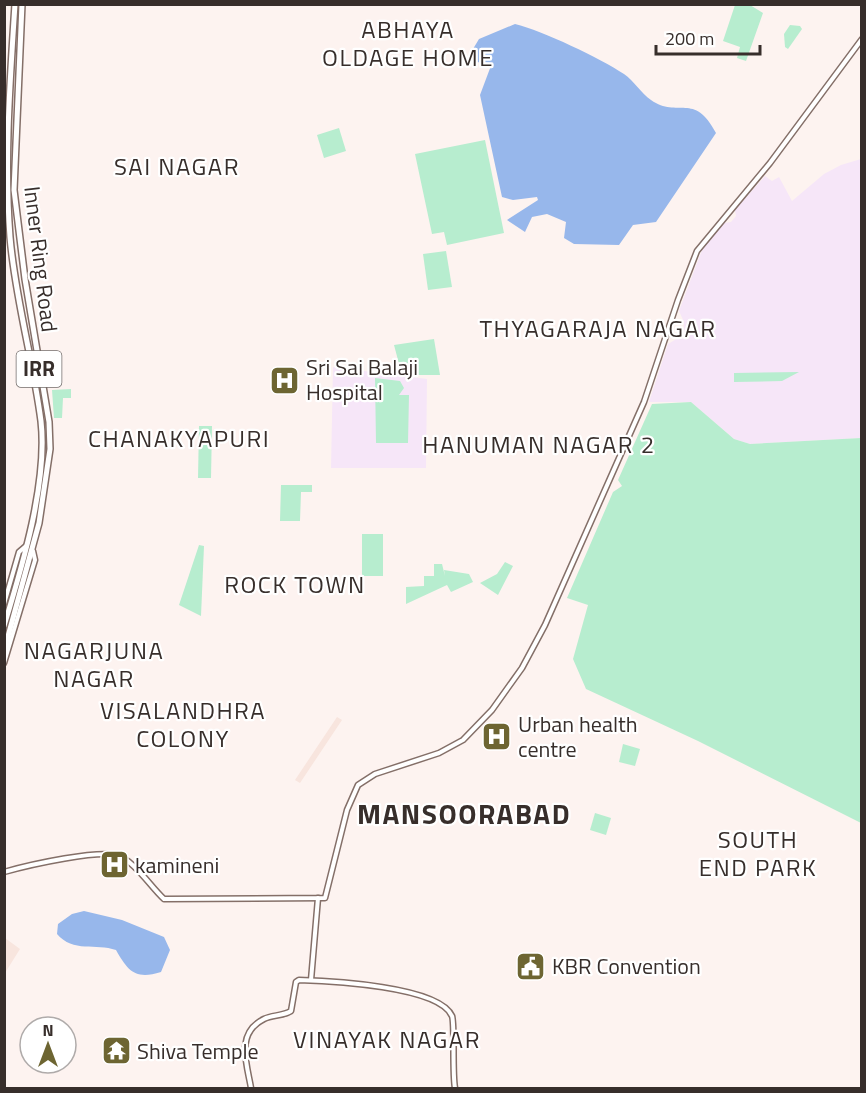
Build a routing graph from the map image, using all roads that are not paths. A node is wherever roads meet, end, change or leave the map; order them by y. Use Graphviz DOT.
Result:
graph roads {
  1 [pos="15,4"];
  2 [pos="22,4"];
  3 [pos="861,39"];
  4 [pos="19,296"];
  5 [pos="28,300"];
  6 [pos="26,546"];
  7 [pos="32,551"];
  8 [pos="4,604"];
  9 [pos="4,626"];
  10 [pos="4,651"];
  11 [pos="4,663"];
  12 [pos="5,872"];
  13 [pos="318,898"];
  14 [pos="311,980"];
  15 [pos="251,1089"];
  16 [pos="455,1089"];
  1 -- 4 [label="highway, Inner Ring Road / IRR"];
  2 -- 5 [label="highway, Inner Ring Road / IRR"];
  3 -- 13 [label="street"];
  4 -- 5 [label="highway"];
  4 -- 6 [label="highway, Inner Ring Road / IRR"];
  5 -- 7 [label="highway, Inner Ring Road / IRR"];
  6 -- 8 [label="street"];
  6 -- 9 [label="highway, IRR"];
  7 -- 10 [label="highway, IRR"];
  7 -- 11 [label="street"];
  12 -- 13 [label="street"];
  13 -- 14 [label="street"];
  14 -- 15 [label="street"];
  14 -- 16 [label="street"];
}
